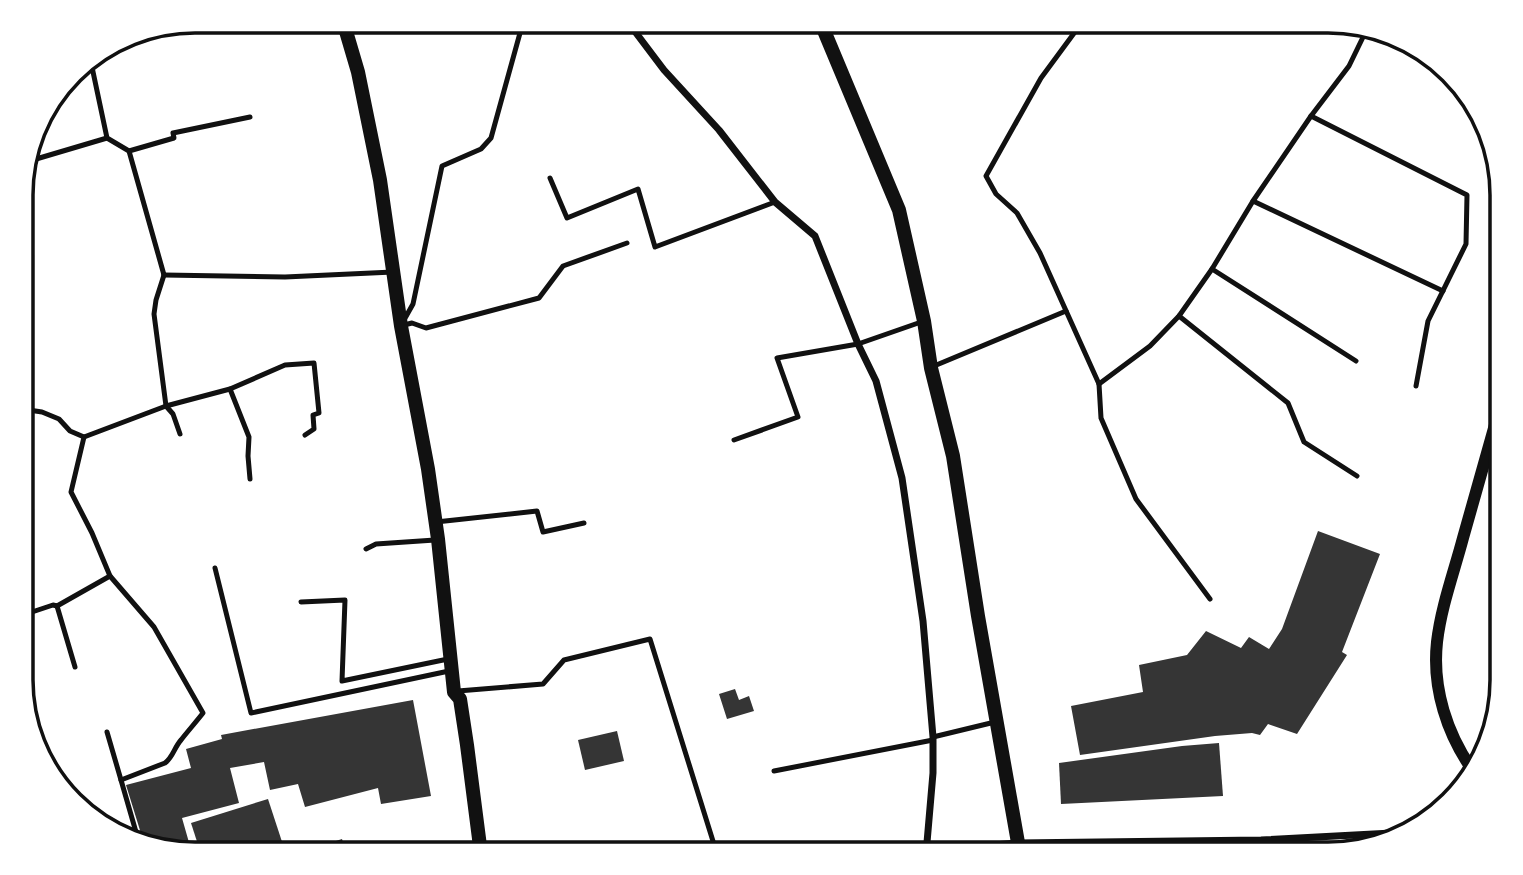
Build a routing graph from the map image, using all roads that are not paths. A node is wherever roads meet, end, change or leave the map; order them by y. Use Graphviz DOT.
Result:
graph roads {
  1 [pos="825,33"];
  2 [pos="1074,33"];
  3 [pos="347,34"];
  4 [pos="520,34"];
  5 [pos="637,34"];
  6 [pos="1362,37"];
  7 [pos="93,70"];
  8 [pos="1311,116"];
  9 [pos="250,117"];
  10 [pos="107,138"];
  11 [pos="129,151"];
  12 [pos="38,158"];
  13 [pos="550,178"];
  14 [pos="1253,201"];
  15 [pos="775,202"];
  16 [pos="627,243"];
  17 [pos="1212,269"];
  18 [pos="393,271"];
  19 [pos="164,275"];
  20 [pos="1443,291"];
  21 [pos="1066,312"];
  22 [pos="1179,316"];
  23 [pos="924,321"];
  24 [pos="401,326"];
  25 [pos="858,344"];
  26 [pos="1356,361"];
  27 [pos="931,368"];
  28 [pos="1099,384"];
  29 [pos="1416,386"];
  30 [pos="230,389"];
  31 [pos="166,405"];
  32 [pos="33,411"];
  33 [pos="180,434"];
  34 [pos="305,435"];
  35 [pos="84,437"];
  36 [pos="734,440"];
  37 [pos="1489,447"];
  38 [pos="1357,476"];
  39 [pos="250,479"];
  40 [pos="436,522"];
  41 [pos="584,523"];
  42 [pos="438,539"];
  43 [pos="366,549"];
  44 [pos="215,568"];
  45 [pos="110,576"];
  46 [pos="1210,600"];
  47 [pos="301,603"];
  48 [pos="57,606"];
  49 [pos="33,612"];
  50 [pos="451,665"];
  51 [pos="75,667"];
  52 [pos="454,691"];
  53 [pos="996,722"];
  54 [pos="107,732"];
  55 [pos="933,738"];
  56 [pos="1467,762"];
  57 [pos="775,771"];
  58 [pos="121,780"];
  59 [pos="135,830"];
  60 [pos="1377,834"];
  61 [pos="927,841"];
  62 [pos="1017,841"];
  63 [pos="1231,841"];
  64 [pos="479,842"];
  65 [pos="714,842"];
  1 -- 23 [label="main road"];
  2 -- 21 [label="lane"];
  3 -- 18 [label="main road"];
  4 -- 24 [label="lane"];
  5 -- 15 [label="street"];
  6 -- 8 [label="lane"];
  7 -- 10 [label="lane"];
  8 -- 14 [label="lane"];
  8 -- 20 [label="lane"];
  9 -- 11 [label="lane"];
  10 -- 11 [label="lane"];
  10 -- 12 [label="lane"];
  11 -- 19 [label="lane"];
  13 -- 15 [label="lane"];
  14 -- 17 [label="lane"];
  14 -- 20 [label="lane"];
  15 -- 25 [label="street"];
  16 -- 24 [label="lane"];
  17 -- 22 [label="lane"];
  17 -- 26 [label="lane"];
  18 -- 19 [label="lane"];
  18 -- 24 [label="main road"];
  19 -- 31 [label="lane"];
  20 -- 29 [label="lane"];
  21 -- 27 [label="lane"];
  21 -- 28 [label="lane"];
  22 -- 28 [label="lane"];
  22 -- 38 [label="lane"];
  23 -- 25 [label="lane"];
  23 -- 27 [label="main road"];
  24 -- 40 [label="main road"];
  25 -- 36 [label="lane"];
  25 -- 55 [label="street"];
  27 -- 53 [label="main road"];
  28 -- 46 [label="lane"];
  30 -- 31 [label="lane"];
  30 -- 34 [label="lane"];
  30 -- 39 [label="lane"];
  31 -- 33 [label="lane"];
  31 -- 35 [label="lane"];
  32 -- 35 [label="lane"];
  35 -- 45 [label="lane"];
  37 -- 56 [label="street"];
  40 -- 41 [label="lane"];
  40 -- 42 [label="main road"];
  42 -- 43 [label="lane"];
  42 -- 50 [label="main road"];
  44 -- 50 [label="lane"];
  45 -- 48 [label="lane"];
  45 -- 58 [label="lane"];
  47 -- 50 [label="lane"];
  48 -- 49 [label="lane"];
  48 -- 51 [label="lane"];
  50 -- 52 [label="main road"];
  52 -- 64 [label="main road"];
  52 -- 65 [label="lane"];
  53 -- 55 [label="lane"];
  53 -- 62 [label="main road"];
  54 -- 58 [label="lane"];
  55 -- 57 [label="lane"];
  55 -- 61 [label="street"];
  58 -- 59 [label="lane"];
  60 -- 63 [label="street"];
}
